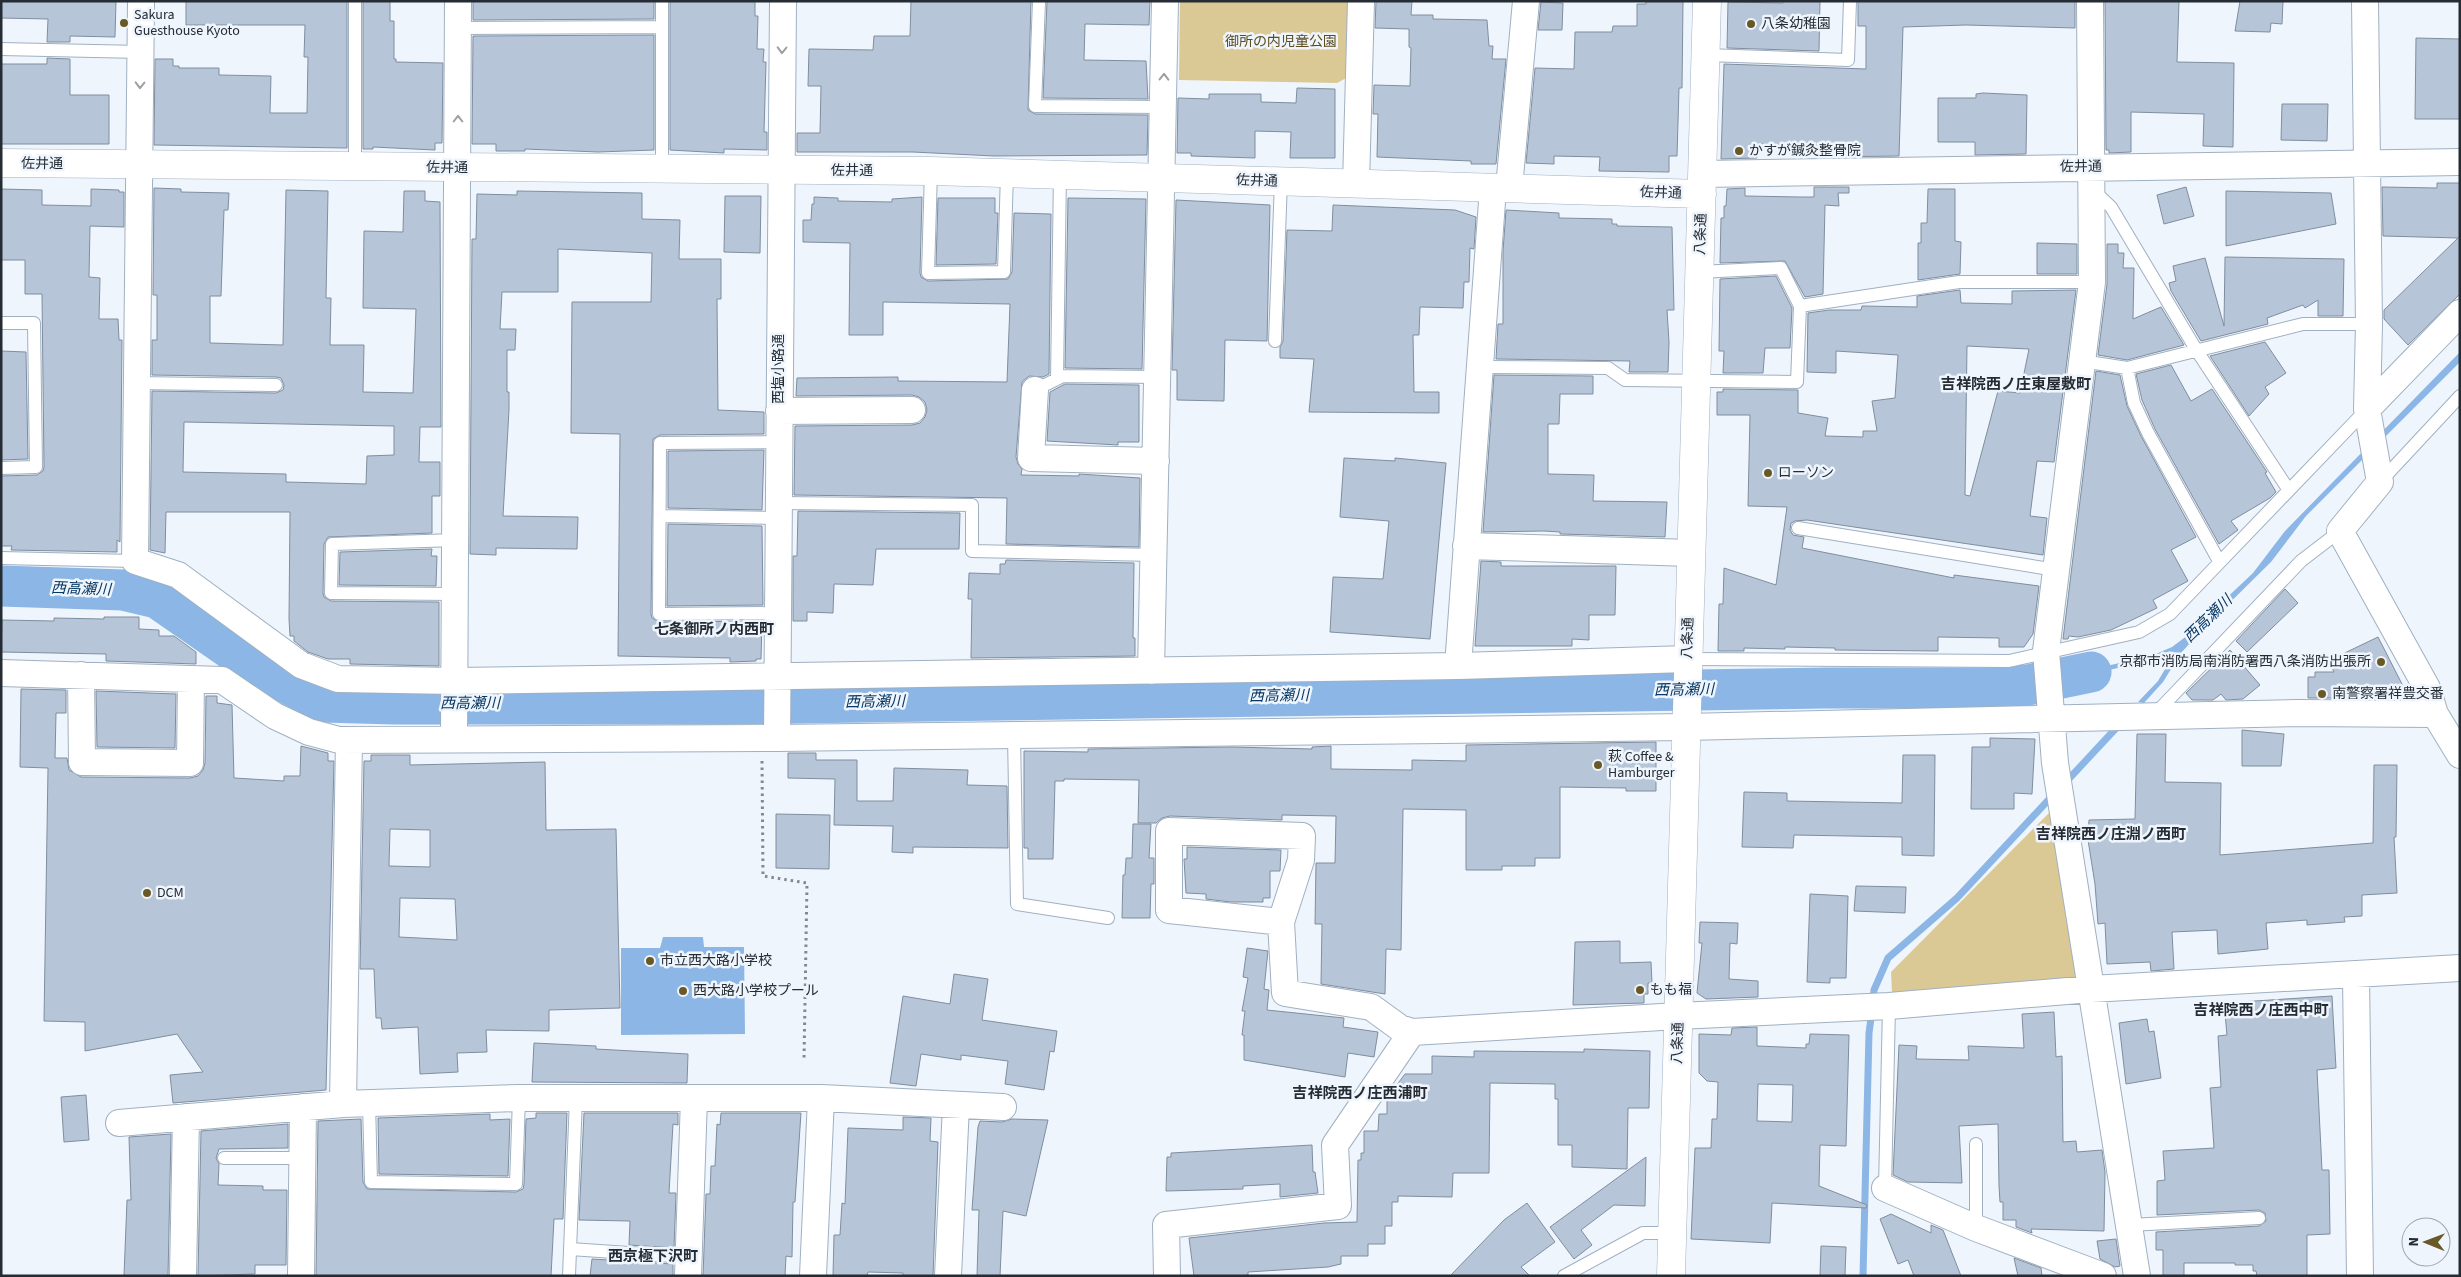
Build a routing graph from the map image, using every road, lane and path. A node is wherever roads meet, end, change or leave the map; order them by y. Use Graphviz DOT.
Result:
graph roads {
  1 [pos="141,1"];
  2 [pos="355,1"];
  3 [pos="458,1"];
  4 [pos="662,1"];
  5 [pos="782,1"];
  6 [pos="1039,1"];
  7 [pos="1166,1"];
  8 [pos="1360,1"];
  9 [pos="1526,1"];
  10 [pos="1707,1"];
  11 [pos="1850,1"];
  12 [pos="2090,1"];
  13 [pos="2365,1"];
  14 [pos="662,27"];
  15 [pos="458,28"];
  16 [pos="1,49"];
  17 [pos="141,52"];
  18 [pos="1706,56"];
  19 [pos="1163,107"];
  20 [pos="2460,162"];
  21 [pos="1,163"];
  22 [pos="2366,163"];
  23 [pos="139,165"];
  24 [pos="355,167"];
  25 [pos="458,168"];
  26 [pos="662,170"];
  27 [pos="781,171"];
  28 [pos="931,171"];
  29 [pos="1007,174"];
  30 [pos="1060,174"];
  31 [pos="1161,178"];
  32 [pos="2091,178"];
  33 [pos="1281,181"];
  34 [pos="1356,184"];
  35 [pos="1702,184"];
  36 [pos="1501,188"];
  37 [pos="1699,272"];
  38 [pos="2092,282"];
  39 [pos="1800,306"];
  40 [pos="2460,313"];
  41 [pos="1,323"];
  42 [pos="2369,324"];
  43 [pos="1275,341"];
  44 [pos="2197,352"];
  45 [pos="2082,361"];
  46 [pos="1480,367"];
  47 [pos="2127,368"];
  48 [pos="1157,377"];
  49 [pos="1696,382"];
  50 [pos="137,383"];
  51 [pos="276,385"];
  52 [pos="1046,385"];
  53 [pos="2460,396"];
  54 [pos="2367,409"];
  55 [pos="912,410"];
  56 [pos="779,411"];
  57 [pos="779,442"];
  58 [pos="1156,461"];
  59 [pos="1,468"];
  60 [pos="2380,482"];
  61 [pos="2288,489"];
  62 [pos="778,510"];
  63 [pos="660,516"];
  64 [pos="1798,528"];
  65 [pos="2340,531"];
  66 [pos="456,540"];
  67 [pos="1466,546"];
  68 [pos="1691,553"];
  69 [pos="1154,555"];
  70 [pos="1,558"];
  71 [pos="135,561"];
  72 [pos="2219,561"];
  73 [pos="2056,570"];
  74 [pos="455,594"];
  75 [pos="778,613"];
  76 [pos="2046,655"];
  77 [pos="1687,659"];
  78 [pos="1458,666"];
  79 [pos="1152,671"];
  80 [pos="1,673"];
  81 [pos="81,675"];
  82 [pos="777,677"];
  83 [pos="191,679"];
  84 [pos="455,681"];
  85 [pos="2050,713"];
  86 [pos="2435,714"];
  87 [pos="2146,718"];
  88 [pos="1686,727"];
  89 [pos="1014,735"];
  90 [pos="769,738"];
  91 [pos="454,739"];
  92 [pos="349,740"];
  93 [pos="2460,755"];
  94 [pos="1108,918"];
  95 [pos="1281,922"];
  96 [pos="2460,968"];
  97 [pos="2356,976"];
  98 [pos="2091,989"];
  99 [pos="1876,1007"];
  100 [pos="1678,1016"];
  101 [pos="1412,1032"];
  102 [pos="804,1060"];
  103 [pos="519,1098"];
  104 [pos="576,1098"];
  105 [pos="694,1098"];
  106 [pos="821,1098"];
  107 [pos="356,1103"];
  108 [pos="956,1105"];
  109 [pos="303,1107"];
  110 [pos="1003,1107"];
  111 [pos="186,1117"];
  112 [pos="119,1123"];
  113 [pos="1976,1144"];
  114 [pos="224,1158"];
  115 [pos="303,1158"];
  116 [pos="1885,1188"];
  117 [pos="2259,1218"];
  118 [pos="2130,1225"];
  119 [pos="1976,1228"];
  120 [pos="1672,1233"];
  121 [pos="570,1249"];
  122 [pos="688,1266"];
  123 [pos="183,1276"];
  124 [pos="301,1276"];
  125 [pos="569,1276"];
  126 [pos="813,1276"];
  127 [pos="948,1276"];
  128 [pos="1167,1276"];
  129 [pos="1564,1276"];
  130 [pos="1671,1276"];
  131 [pos="2103,1276"];
  132 [pos="2137,1276"];
  133 [pos="2360,1276"];
  1 -- 17 [label="street"];
  2 -- 24 [label="lane"];
  3 -- 15 [label="street"];
  4 -- 14 [label="lane"];
  5 -- 27 [label="street, 西塩小路通, one-way"];
  6 -- 19 [label="lane"];
  19 -- 7 [label="street, one-way"];
  8 -- 34 [label="street"];
  9 -- 36 [label="street"];
  10 -- 18 [label="street, 八条通"];
  11 -- 18 [label="lane"];
  12 -- 32 [label="street"];
  13 -- 22 [label="street"];
  14 -- 15 [label="lane"];
  14 -- 26 [label="lane"];
  25 -- 15 [label="street, one-way"];
  16 -- 17 [label="lane"];
  17 -- 23 [label="street, one-way"];
  18 -- 35 [label="street, 八条通"];
  19 -- 31 [label="street"];
  20 -- 22 [label="street, 佐井通"];
  21 -- 23 [label="street, 佐井通"];
  22 -- 32 [label="street, 佐井通"];
  22 -- 42 [label="street"];
  23 -- 24 [label="street, 佐井通"];
  23 -- 50 [label="street"];
  24 -- 25 [label="street, 佐井通"];
  25 -- 26 [label="street, 佐井通"];
  25 -- 66 [label="street"];
  26 -- 27 [label="street, 佐井通"];
  27 -- 28 [label="street, 佐井通"];
  27 -- 56 [label="street, 西塩小路通"];
  28 -- 29 [label="street, 佐井通"];
  28 -- 29 [label="lane"];
  29 -- 30 [label="street, 佐井通"];
  30 -- 31 [label="street, 佐井通"];
  30 -- 52 [label="lane"];
  31 -- 33 [label="street, 佐井通"];
  31 -- 48 [label="street"];
  32 -- 35 [label="street, 佐井通"];
  32 -- 38 [label="street"];
  32 -- 44 [label="lane"];
  33 -- 34 [label="street, 佐井通"];
  33 -- 43 [label="lane"];
  34 -- 36 [label="street, 佐井通"];
  35 -- 36 [label="street, 佐井通"];
  35 -- 37 [label="street, 八条通"];
  36 -- 46 [label="street"];
  37 -- 39 [label="lane"];
  37 -- 49 [label="street, 八条通"];
  38 -- 39 [label="lane"];
  38 -- 45 [label="street"];
  39 -- 49 [label="lane"];
  40 -- 54 [label="street"];
  41 -- 59 [label="lane"];
  42 -- 44 [label="lane"];
  42 -- 54 [label="street"];
  44 -- 47 [label="lane"];
  44 -- 61 [label="lane"];
  45 -- 47 [label="lane"];
  45 -- 73 [label="street"];
  46 -- 49 [label="lane"];
  46 -- 67 [label="street"];
  47 -- 72 [label="lane"];
  48 -- 52 [label="lane"];
  48 -- 58 [label="street"];
  49 -- 68 [label="street, 八条通"];
  50 -- 51 [label="lane"];
  50 -- 71 [label="street"];
  52 -- 58 [label="street"];
  53 -- 60 [label="lane"];
  54 -- 60 [label="street"];
  54 -- 61 [label="lane"];
  55 -- 56 [label="street"];
  56 -- 57 [label="street, 西塩小路通"];
  57 -- 62 [label="street, 西塩小路通"];
  57 -- 63 [label="lane"];
  58 -- 69 [label="street"];
  60 -- 65 [label="street"];
  61 -- 72 [label="lane"];
  62 -- 63 [label="lane"];
  62 -- 69 [label="lane"];
  62 -- 75 [label="street, 西塩小路通"];
  63 -- 75 [label="lane"];
  64 -- 73 [label="lane"];
  65 -- 86 [label="street"];
  65 -- 87 [label="lane"];
  66 -- 74 [label="street"];
  66 -- 74 [label="lane"];
  67 -- 68 [label="street"];
  67 -- 78 [label="street"];
  68 -- 77 [label="street, 八条通"];
  69 -- 79 [label="street"];
  70 -- 71 [label="lane"];
  71 -- 84 [label="street"];
  72 -- 76 [label="lane"];
  73 -- 76 [label="street"];
  74 -- 84 [label="street"];
  75 -- 82 [label="street, 西塩小路通"];
  76 -- 77 [label="lane"];
  76 -- 85 [label="street"];
  77 -- 78 [label="street"];
  77 -- 88 [label="street, 八条通"];
  78 -- 79 [label="street"];
  79 -- 82 [label="street"];
  80 -- 81 [label="street"];
  81 -- 83 [label="street"];
  81 -- 83 [label="street"];
  82 -- 84 [label="street"];
  82 -- 90 [label="street, 西塩小路通"];
  83 -- 92 [label="street"];
  84 -- 91 [label="street"];
  85 -- 87 [label="street"];
  85 -- 88 [label="street"];
  85 -- 98 [label="street"];
  86 -- 87 [label="street"];
  86 -- 93 [label="street"];
  88 -- 89 [label="street"];
  88 -- 100 [label="street, 八条通"];
  89 -- 90 [label="street"];
  89 -- 94 [label="lane"];
  90 -- 91 [label="street"];
  90 -- 102 [label="path"];
  91 -- 92 [label="street"];
  92 -- 107 [label="street"];
  95 -- 95 [label="street"];
  95 -- 101 [label="street"];
  96 -- 97 [label="street"];
  97 -- 98 [label="street"];
  97 -- 133 [label="street"];
  98 -- 99 [label="street"];
  98 -- 118 [label="street"];
  99 -- 100 [label="street"];
  99 -- 116 [label="lane"];
  100 -- 101 [label="street"];
  100 -- 120 [label="street, 八条通"];
  101 -- 128 [label="street"];
  103 -- 104 [label="street"];
  103 -- 107 [label="street"];
  103 -- 107 [label="lane"];
  104 -- 105 [label="street"];
  104 -- 121 [label="lane"];
  105 -- 106 [label="street"];
  105 -- 122 [label="street"];
  106 -- 108 [label="street"];
  106 -- 126 [label="street"];
  107 -- 109 [label="street"];
  108 -- 110 [label="street"];
  108 -- 127 [label="street"];
  109 -- 111 [label="street"];
  109 -- 115 [label="street"];
  111 -- 112 [label="street"];
  111 -- 123 [label="street"];
  113 -- 119 [label="lane"];
  114 -- 115 [label="lane"];
  115 -- 124 [label="street"];
  116 -- 119 [label="street"];
  117 -- 118 [label="lane"];
  118 -- 132 [label="street"];
  119 -- 131 [label="street"];
  120 -- 129 [label="lane"];
  120 -- 130 [label="street, 八条通"];
  121 -- 122 [label="lane"];
  121 -- 125 [label="lane"];
}
